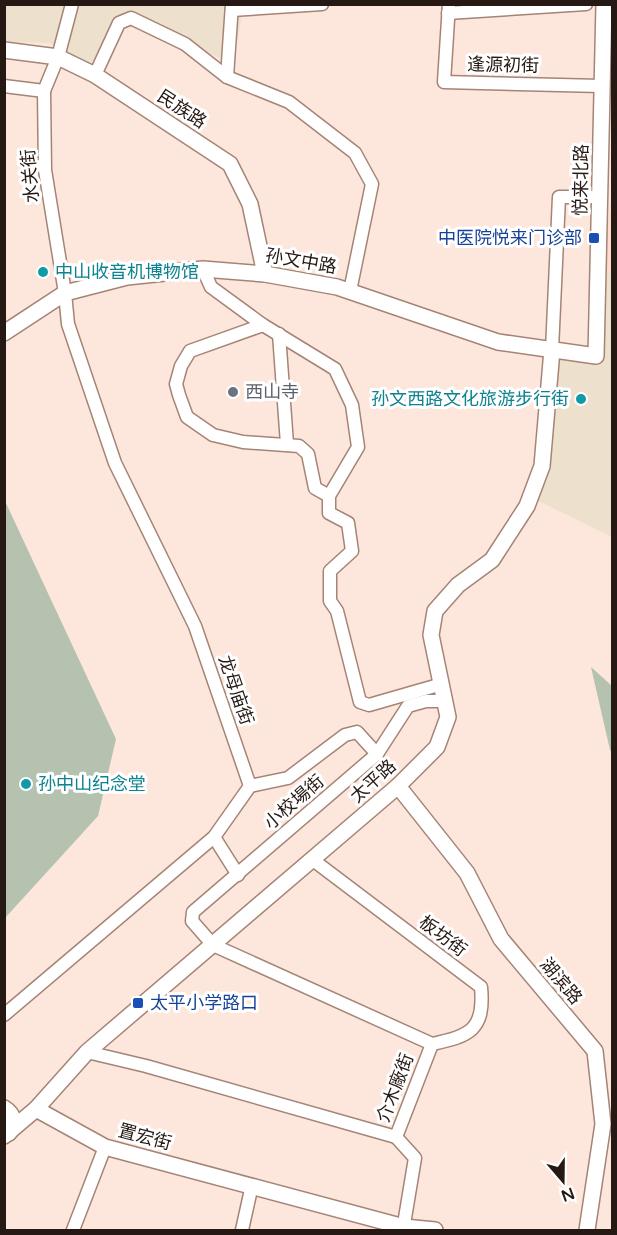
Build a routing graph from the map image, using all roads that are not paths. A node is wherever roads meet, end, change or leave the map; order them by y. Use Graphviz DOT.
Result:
graph roads {
  1 [pos="72,4"];
  2 [pos="322,4"];
  3 [pos="586,4"];
  4 [pos="604,4"];
  5 [pos="232,7"];
  6 [pos="449,9"];
  7 [pos="608,46"];
  8 [pos="4,50"];
  9 [pos="58,57"];
  10 [pos="95,75"];
  11 [pos="227,77"];
  12 [pos="4,86"];
  13 [pos="601,86"];
  14 [pos="45,91"];
  15 [pos="607,171"];
  16 [pos="600,197"];
  17 [pos="203,268"];
  18 [pos="265,274"];
  19 [pos="350,291"];
  20 [pos="65,293"];
  21 [pos="263,325"];
  22 [pos="4,333"];
  23 [pos="279,334"];
  24 [pos="552,350"];
  25 [pos="596,356"];
  26 [pos="287,444"];
  27 [pos="329,496"];
  28 [pos="442,684"];
  29 [pos="445,701"];
  30 [pos="377,754"];
  31 [pos="250,786"];
  32 [pos="398,786"];
  33 [pos="214,837"];
  34 [pos="313,860"];
  35 [pos="238,875"];
  36 [pos="213,945"];
  37 [pos="4,1015"];
  38 [pos="432,1044"];
  39 [pos="87,1052"];
  40 [pos="6,1109"];
  41 [pos="35,1110"];
  42 [pos="608,1124"];
  43 [pos="8,1132"];
  44 [pos="396,1137"];
  45 [pos="105,1147"];
  46 [pos="252,1185"];
  47 [pos="404,1228"];
  48 [pos="74,1230"];
  49 [pos="242,1230"];
  50 [pos="435,1230"];
  51 [pos="587,1230"];
  1 -- 9 [label="street, 水关街"];
  2 -- 5 [label="street"];
  3 -- 6 [label="street"];
  4 -- 7 [label="street, 悦来北路"];
  5 -- 11 [label="street"];
  6 -- 13 [label="street, 逢源初街"];
  7 -- 13 [label="street, 悦来北路"];
  8 -- 9 [label="street, 民族路"];
  9 -- 10 [label="street, 民族路"];
  9 -- 14 [label="street, 水关街"];
  10 -- 11 [label="street"];
  10 -- 18 [label="street, 民族路"];
  11 -- 19 [label="street"];
  12 -- 14 [label="street"];
  13 -- 15 [label="street, 悦来北路"];
  14 -- 20 [label="street, 水关街"];
  15 -- 16 [label="street, 悦来北路"];
  16 -- 24 [label="street"];
  16 -- 25 [label="street, 悦来北路"];
  17 -- 18 [label="street, 孙文中路"];
  17 -- 20 [label="street, 孙文中路"];
  17 -- 21 [label="street"];
  18 -- 19 [label="street, 孙文中路"];
  19 -- 24 [label="street, 孙文中路"];
  20 -- 22 [label="street, 孙文中路"];
  20 -- 31 [label="street, 龙母庙街"];
  21 -- 23 [label="street"];
  21 -- 26 [label="street"];
  23 -- 26 [label="street"];
  23 -- 27 [label="street"];
  24 -- 25 [label="street, 孙文中路"];
  24 -- 28 [label="street, 太平路"];
  26 -- 27 [label="street"];
  27 -- 28 [label="street"];
  28 -- 29 [label="street, 太平路"];
  29 -- 30 [label="street, 小校場街"];
  29 -- 32 [label="street, 太平路"];
  30 -- 31 [label="street"];
  30 -- 35 [label="street, 小校場街"];
  31 -- 33 [label="street"];
  32 -- 34 [label="street, 太平路"];
  32 -- 42 [label="street, 湖滨路"];
  33 -- 35 [label="street"];
  33 -- 37 [label="street"];
  34 -- 36 [label="street, 太平路"];
  34 -- 38 [label="street, 板坊街"];
  35 -- 36 [label="street, 小校場街"];
  36 -- 38 [label="street, 介木廠街"];
  36 -- 39 [label="street, 太平路"];
  38 -- 44 [label="street, 介木廠街"];
  39 -- 41 [label="street, 太平路"];
  39 -- 44 [label="street, 介木廠街"];
  40 -- 41 [label="street"];
  40 -- 43 [label="street"];
  41 -- 43 [label="street, 太平路"];
  41 -- 45 [label="street, 置宏街"];
  42 -- 51 [label="street, 湖滨路"];
  44 -- 47 [label="street"];
  45 -- 46 [label="street, 置宏街"];
  45 -- 48 [label="street"];
  46 -- 47 [label="street, 置宏街"];
  46 -- 49 [label="street"];
  47 -- 50 [label="street, 置宏街"];
}
